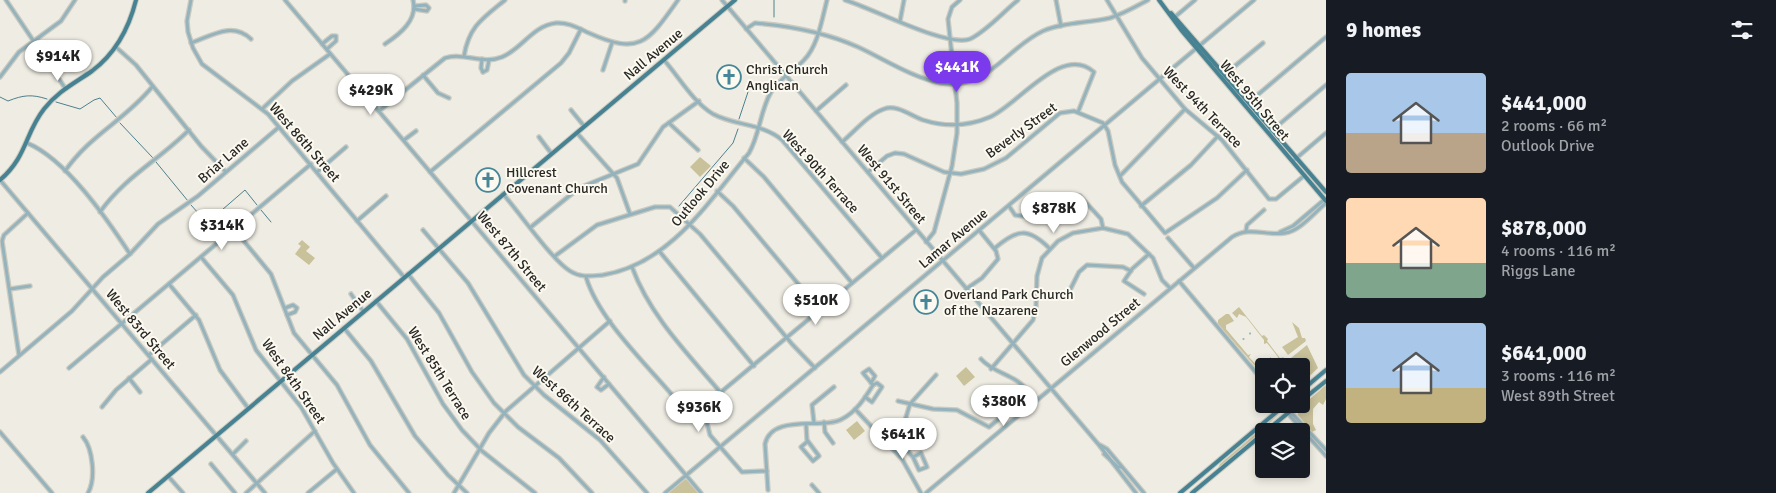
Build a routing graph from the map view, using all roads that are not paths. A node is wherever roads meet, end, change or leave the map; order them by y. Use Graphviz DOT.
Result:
graph roads {
  1 [pos="6,0"];
  2 [pos="75,0"];
  3 [pos="136,0"];
  4 [pos="191,0"];
  5 [pos="285,0"];
  6 [pos="413,0"];
  7 [pos="505,0"];
  8 [pos="678,0"];
  9 [pos="722,0"];
  10 [pos="735,0"];
  11 [pos="827,0"];
  12 [pos="845,0"];
  13 [pos="904,0"];
  14 [pos="960,0"];
  15 [pos="1018,0"];
  16 [pos="1056,0"];
  17 [pos="1107,0"];
  18 [pos="1148,0"];
  19 [pos="1159,0"];
  20 [pos="1195,0"];
  21 [pos="1254,0"];
  22 [pos="728,6"];
  23 [pos="1169,12"];
  24 [pos="1116,16"];
  25 [pos="1176,16"];
  26 [pos="900,21"];
  27 [pos="1061,26"];
  28 [pos="581,29"];
  29 [pos="746,29"];
  30 [pos="818,32"];
  31 [pos="1326,37"];
  32 [pos="251,39"];
  33 [pos="950,40"];
  34 [pos="34,41"];
  35 [pos="191,43"];
  36 [pos="612,43"];
  37 [pos="1263,43"];
  38 [pos="322,44"];
  39 [pos="385,44"];
  40 [pos="116,47"];
  41 [pos="1199,47"];
  42 [pos="326,49"];
  43 [pos="330,54"];
  44 [pos="464,56"];
  45 [pos="482,59"];
  46 [pos="488,60"];
  47 [pos="664,60"];
  48 [pos="603,70"];
  49 [pos="423,75"];
  50 [pos="786,76"];
  51 [pos="1224,76"];
  52 [pos="0,77"];
  53 [pos="1160,79"];
  54 [pos="955,84"];
  55 [pos="846,85"];
  56 [pos="1326,85"];
  57 [pos="152,87"];
  58 [pos="65,88"];
  59 [pos="449,98"];
  60 [pos="699,102"];
  61 [pos="1248,104"];
  62 [pos="262,109"];
  63 [pos="1185,109"];
  64 [pos="571,110"];
  65 [pos="379,111"];
  66 [pos="816,111"];
  67 [pos="1078,112"];
  68 [pos="669,123"];
  69 [pos="957,125"];
  70 [pos="1105,125"];
  71 [pos="584,126"];
  72 [pos="279,127"];
  73 [pos="759,128"];
  74 [pos="189,130"];
  75 [pos="416,131"];
  76 [pos="577,132"];
  77 [pos="1271,132"];
  78 [pos="1326,133"];
  79 [pos="1218,136"];
  80 [pos="539,137"];
  81 [pos="404,140"];
  82 [pos="842,142"];
  83 [pos="27,143"];
  84 [pos="346,147"];
  85 [pos="698,150"];
  86 [pos="551,153"];
  87 [pos="744,158"];
  88 [pos="1295,159"];
  89 [pos="311,164"];
  90 [pos="1247,170"];
  91 [pos="66,171"];
  92 [pos="225,171"];
  93 [pos="317,172"];
  94 [pos="430,172"];
  95 [pos="868,172"];
  96 [pos="950,172"];
  97 [pos="613,174"];
  98 [pos="1305,175"];
  99 [pos="1120,176"];
  100 [pos="0,180"];
  101 [pos="717,191"];
  102 [pos="1326,192"];
  103 [pos="503,194"];
  104 [pos="386,196"];
  105 [pos="1326,200"];
  106 [pos="1009,206"];
  107 [pos="1141,206"];
  108 [pos="1264,210"];
  109 [pos="100,212"];
  110 [pos="28,213"];
  111 [pos="630,214"];
  112 [pos="357,220"];
  113 [pos="471,220"];
  114 [pos="690,223"];
  115 [pos="530,227"];
  116 [pos="1103,228"];
  117 [pos="234,229"];
  118 [pos="423,230"];
  119 [pos="916,230"];
  120 [pos="979,230"];
  121 [pos="1246,231"];
  122 [pos="1168,238"];
  123 [pos="926,242"];
  124 [pos="439,248"];
  125 [pos="995,248"];
  126 [pos="1050,249"];
  127 [pos="660,252"];
  128 [pos="130,254"];
  129 [pos="1149,254"];
  130 [pos="555,256"];
  131 [pos="201,257"];
  132 [pos="882,258"];
  133 [pos="942,261"];
  134 [pos="632,267"];
  135 [pos="1194,268"];
  136 [pos="1131,271"];
  137 [pos="406,275"];
  138 [pos="586,276"];
  139 [pos="1179,281"];
  140 [pos="852,283"];
  141 [pos="169,284"];
  142 [pos="30,286"];
  143 [pos="1170,288"];
  144 [pos="10,289"];
  145 [pos="92,289"];
  146 [pos="966,289"];
  147 [pos="351,294"];
  148 [pos="1144,294"];
  149 [pos="1037,298"];
  150 [pos="376,300"];
  151 [pos="284,308"];
  152 [pos="820,310"];
  153 [pos="363,311"];
  154 [pos="196,315"];
  155 [pos="287,315"];
  156 [pos="610,321"];
  157 [pos="122,323"];
  158 [pos="344,327"];
  159 [pos="787,338"];
  160 [pos="19,343"];
  161 [pos="1012,343"];
  162 [pos="30,346"];
  163 [pos="579,348"];
  164 [pos="312,354"];
  165 [pos="149,355"];
  166 [pos="19,356"];
  167 [pos="152,359"];
  168 [pos="981,359"];
  169 [pos="754,366"];
  170 [pos="69,368"];
  171 [pos="815,368"];
  172 [pos="991,369"];
  173 [pos="1326,370"];
  174 [pos="1255,371"];
  175 [pos="0,372"];
  176 [pos="936,374"];
  177 [pos="604,377"];
  178 [pos="129,378"];
  179 [pos="280,381"];
  180 [pos="1326,381"];
  181 [pos="1310,383"];
  182 [pos="609,384"];
  183 [pos="534,385"];
  184 [pos="834,387"];
  185 [pos="1051,388"];
  186 [pos="140,392"];
  187 [pos="721,393"];
  188 [pos="1310,395"];
  189 [pos="865,397"];
  190 [pos="898,401"];
  191 [pos="910,404"];
  192 [pos="1015,406"];
  193 [pos="102,407"];
  194 [pos="703,407"];
  195 [pos="248,408"];
  196 [pos="855,409"];
  197 [pos="1274,413"];
  198 [pos="1288,413"];
  199 [pos="1292,413"];
  200 [pos="1292,413"];
  201 [pos="504,414"];
  202 [pos="1020,414"];
  203 [pos="824,422"];
  204 [pos="814,423"];
  205 [pos="1276,423"];
  206 [pos="806,424"];
  207 [pos="315,431"];
  208 [pos="0,432"];
  209 [pos="217,435"];
  210 [pos="83,437"];
  211 [pos="900,437"];
  212 [pos="1255,440"];
  213 [pos="246,441"];
  214 [pos="808,441"];
  215 [pos="898,441"];
  216 [pos="833,442"];
  217 [pos="1099,445"];
  218 [pos="720,447"];
  219 [pos="892,447"];
  220 [pos="480,449"];
  221 [pos="1326,450"];
  222 [pos="908,451"];
  223 [pos="233,454"];
  224 [pos="1104,454"];
  225 [pos="1326,456"];
  226 [pos="913,457"];
  227 [pos="211,464"];
  228 [pos="1122,467"];
  229 [pos="336,469"];
  230 [pos="1208,470"];
  231 [pos="767,471"];
  232 [pos="1118,471"];
  233 [pos="1214,474"];
  234 [pos="686,475"];
  235 [pos="168,476"];
  236 [pos="1133,480"];
  237 [pos="257,483"];
  238 [pos="459,485"];
  239 [pos="812,485"];
  240 [pos="768,490"];
  241 [pos="52,493"];
  242 [pos="88,493"];
  243 [pos="148,493"];
  244 [pos="183,493"];
  245 [pos="235,493"];
  246 [pos="246,493"];
  247 [pos="265,493"];
  248 [pos="308,493"];
  249 [pos="354,493"];
  250 [pos="409,493"];
  251 [pos="454,493"];
  252 [pos="467,493"];
  253 [pos="535,493"];
  254 [pos="592,493"];
  255 [pos="647,493"];
  256 [pos="665,493"];
  257 [pos="701,493"];
  258 [pos="819,493"];
  259 [pos="921,493"];
  260 [pos="926,493"];
  261 [pos="1136,493"];
  262 [pos="1144,493"];
  263 [pos="1180,493"];
  264 [pos="1192,493"];
  1 -- 34 [label="street"];
  2 -- 34 [label="street"];
  3 -- 40 [label="main road"];
  4 -- 35 [label="street, West 86th Street"];
  5 -- 38 [label="street, West 87th Street"];
  6 -- 39 [label="street"];
  7 -- 44 [label="street"];
  8 -- 36 [label="street"];
  9 -- 22 [label="street, West 91st Street"];
  10 -- 22 [label="main road, Nall Avenue"];
  11 -- 30 [label="street, Outlook Drive"];
  12 -- 26 [label="street"];
  13 -- 26 [label="street"];
  14 -- 33 [label="street"];
  15 -- 33 [label="street"];
  16 -- 27 [label="street"];
  17 -- 24 [label="street, West 94th Terrace"];
  18 -- 24 [label="street"];
  19 -- 23 [label="main road, West 95th Street"];
  20 -- 25 [label="street"];
  21 -- 41 [label="street, Lamar Avenue"];
  22 -- 29 [label="street, West 91st Street"];
  22 -- 47 [label="main road, Nall Avenue"];
  23 -- 25 [label="main road, West 95th Street"];
  23 -- 41 [label="main road, West 95th Street"];
  24 -- 27 [label="street"];
  24 -- 53 [label="street, West 94th Terrace"];
  25 -- 41 [label="main road, West 95th Street"];
  26 -- 33 [label="street"];
  27 -- 54 [label="street"];
  28 -- 36 [label="street"];
  28 -- 46 [label="street"];
  28 -- 94 [label="street"];
  29 -- 30 [label="street"];
  29 -- 50 [label="street, West 91st Street"];
  30 -- 50 [label="street, Outlook Drive"];
  30 -- 54 [label="street"];
  31 -- 61 [label="street"];
  32 -- 35 [label="street"];
  33 -- 54 [label="street"];
  34 -- 52 [label="street"];
  34 -- 58 [label="street"];
  35 -- 62 [label="street, West 86th Street"];
  36 -- 48 [label="street"];
  37 -- 51 [label="street"];
  38 -- 42 [label="street, West 87th Street"];
  38 -- 42 [label="street"];
  40 -- 57 [label="street"];
  40 -- 58 [label="main road"];
  41 -- 51 [label="main road, West 95th Street"];
  41 -- 53 [label="street, Lamar Avenue"];
  42 -- 43 [label="street, West 87th Street"];
  43 -- 62 [label="street"];
  43 -- 65 [label="street, West 87th Street"];
  44 -- 45 [label="street"];
  44 -- 49 [label="street"];
  45 -- 46 [label="street"];
  45 -- 46 [label="street"];
  47 -- 60 [label="street, West 90th Terrace"];
  47 -- 71 [label="main road, Nall Avenue"];
  49 -- 59 [label="street"];
  49 -- 65 [label="street"];
  50 -- 66 [label="street, West 91st Street"];
  50 -- 73 [label="street, Outlook Drive"];
  51 -- 61 [label="main road, West 95th Street"];
  53 -- 63 [label="street, West 94th Terrace"];
  53 -- 70 [label="street, Lamar Avenue"];
  54 -- 69 [label="street"];
  55 -- 66 [label="street"];
  56 -- 77 [label="street"];
  57 -- 74 [label="street"];
  57 -- 91 [label="street"];
  58 -- 83 [label="main road"];
  60 -- 68 [label="street"];
  60 -- 73 [label="street, West 90th Terrace"];
  61 -- 77 [label="main road, West 95th Street"];
  62 -- 72 [label="street, West 86th Street"];
  63 -- 79 [label="street, West 94th Terrace"];
  63 -- 99 [label="street"];
  64 -- 71 [label="street"];
  65 -- 81 [label="street, West 87th Street"];
  66 -- 82 [label="street, West 91st Street"];
  67 -- 69 [label="street"];
  67 -- 70 [label="street, Beverly Street"];
  67 -- 96 [label="street, Beverly Street"];
  68 -- 85 [label="street"];
  68 -- 97 [label="street"];
  69 -- 82 [label="street"];
  69 -- 96 [label="street"];
  70 -- 99 [label="street"];
  70 -- 106 [label="street, Lamar Avenue"];
  71 -- 76 [label="main road, Nall Avenue"];
  72 -- 89 [label="street, West 86th Street"];
  72 -- 92 [label="street, Briar Lane"];
  73 -- 87 [label="street, Outlook Drive"];
  73 -- 132 [label="street, West 90th Terrace"];
  74 -- 92 [label="street"];
  74 -- 109 [label="street"];
  75 -- 81 [label="street"];
  76 -- 86 [label="main road, Nall Avenue"];
  76 -- 97 [label="street"];
  77 -- 88 [label="main road, West 95th Street"];
  78 -- 88 [label="street"];
  79 -- 90 [label="street, West 94th Terrace"];
  79 -- 107 [label="street"];
  80 -- 86 [label="street"];
  81 -- 94 [label="street, West 87th Street"];
  82 -- 95 [label="street, West 91st Street"];
  83 -- 91 [label="street"];
  83 -- 100 [label="main road"];
  84 -- 93 [label="street"];
  86 -- 103 [label="main road, Nall Avenue"];
  87 -- 101 [label="street, Outlook Drive"];
  87 -- 140 [label="street"];
  88 -- 98 [label="main road, West 95th Street"];
  88 -- 102 [label="main road, West 95th Street"];
  89 -- 93 [label="street, West 86th Street"];
  89 -- 117 [label="street"];
  90 -- 98 [label="street, West 94th Terrace"];
  90 -- 107 [label="street"];
  91 -- 109 [label="street"];
  92 -- 128 [label="street, Briar Lane"];
  93 -- 112 [label="street, West 86th Street"];
  94 -- 113 [label="street, West 87th Street"];
  95 -- 96 [label="street, Beverly Street"];
  95 -- 119 [label="street, West 91st Street"];
  96 -- 123 [label="street"];
  97 -- 111 [label="street"];
  97 -- 115 [label="street"];
  98 -- 105 [label="main road, West 95th Street"];
  99 -- 107 [label="street"];
  100 -- 110 [label="street, West 83rd Street"];
  101 -- 114 [label="street, Outlook Drive"];
  101 -- 152 [label="street"];
  103 -- 113 [label="main road, Nall Avenue"];
  103 -- 115 [label="street"];
  104 -- 112 [label="street"];
  105 -- 121 [label="street"];
  106 -- 116 [label="street"];
  106 -- 120 [label="street, Lamar Avenue"];
  108 -- 121 [label="street, Glenwood Street"];
  109 -- 128 [label="street"];
  110 -- 144 [label="street"];
  110 -- 145 [label="street, West 83rd Street"];
  111 -- 114 [label="street"];
  111 -- 130 [label="street"];
  112 -- 137 [label="street, West 86th Street"];
  113 -- 124 [label="main road, Nall Avenue"];
  113 -- 163 [label="street, West 87th Street"];
  114 -- 127 [label="street, Outlook Drive"];
  114 -- 159 [label="street"];
  115 -- 130 [label="street"];
  116 -- 126 [label="street"];
  116 -- 129 [label="street"];
  117 -- 131 [label="street"];
  117 -- 151 [label="street"];
  118 -- 124 [label="street, West 86th Terrace"];
  119 -- 123 [label="street, West 91st Street"];
  119 -- 132 [label="street"];
  120 -- 125 [label="street"];
  120 -- 133 [label="street, Lamar Avenue"];
  121 -- 135 [label="street, Glenwood Street"];
  122 -- 135 [label="street"];
  123 -- 133 [label="street, West 91st Street"];
  124 -- 137 [label="main road, Nall Avenue"];
  124 -- 183 [label="street, West 86th Terrace"];
  125 -- 126 [label="street"];
  125 -- 146 [label="street"];
  126 -- 149 [label="street"];
  127 -- 134 [label="street, Outlook Drive"];
  127 -- 169 [label="street"];
  128 -- 145 [label="street, Briar Lane"];
  129 -- 136 [label="street"];
  129 -- 143 [label="street"];
  130 -- 138 [label="street"];
  131 -- 141 [label="street"];
  131 -- 179 [label="street, West 84th Street"];
  132 -- 140 [label="street"];
  133 -- 146 [label="street, West 91st Street"];
  133 -- 171 [label="street, Lamar Avenue"];
  134 -- 138 [label="street, Outlook Drive"];
  134 -- 187 [label="street"];
  135 -- 139 [label="street, Glenwood Street"];
  136 -- 148 [label="street"];
  136 -- 149 [label="street"];
  137 -- 150 [label="main road, Nall Avenue"];
  137 -- 201 [label="street, West 86th Street"];
  138 -- 156 [label="street"];
  139 -- 143 [label="street, Glenwood Street"];
  139 -- 174 [label="street"];
  140 -- 152 [label="street"];
  141 -- 154 [label="street"];
  141 -- 157 [label="street"];
  142 -- 144 [label="street"];
  143 -- 185 [label="street, Glenwood Street"];
  144 -- 160 [label="street"];
  145 -- 157 [label="street, West 83rd Street"];
  145 -- 162 [label="street, Briar Lane"];
  146 -- 161 [label="street, West 91st Street"];
  147 -- 153 [label="street"];
  149 -- 161 [label="street"];
  150 -- 153 [label="main road, Nall Avenue"];
  150 -- 220 [label="street, West 85th Terrace"];
  151 -- 155 [label="street"];
  151 -- 155 [label="street"];
  152 -- 159 [label="street"];
  153 -- 158 [label="main road, Nall Avenue"];
  154 -- 165 [label="street"];
  154 -- 195 [label="street"];
  155 -- 164 [label="street"];
  156 -- 163 [label="street"];
  156 -- 194 [label="street"];
  157 -- 165 [label="street, West 83rd Street"];
  157 -- 170 [label="street"];
  158 -- 164 [label="main road, Nall Avenue"];
  158 -- 238 [label="street"];
  159 -- 169 [label="street"];
  159 -- 171 [label="street"];
  160 -- 162 [label="street"];
  160 -- 166 [label="street"];
  161 -- 172 [label="street"];
  161 -- 185 [label="street, West 91st Street"];
  162 -- 166 [label="street, Briar Lane"];
  163 -- 177 [label="street, West 87th Street"];
  163 -- 183 [label="street"];
  164 -- 179 [label="main road, Nall Avenue"];
  164 -- 250 [label="street"];
  165 -- 167 [label="street, West 83rd Street"];
  166 -- 175 [label="street, Briar Lane"];
  167 -- 178 [label="street"];
  167 -- 209 [label="street, West 83rd Street"];
  168 -- 172 [label="street"];
  169 -- 187 [label="street"];
  171 -- 218 [label="street, Lamar Avenue"];
  172 -- 192 [label="street"];
  173 -- 181 [label="main road"];
  176 -- 191 [label="street"];
  177 -- 182 [label="street, West 87th Street"];
  177 -- 182 [label="street, West 87th Street"];
  178 -- 186 [label="street"];
  178 -- 193 [label="street"];
  179 -- 195 [label="main road, Nall Avenue"];
  179 -- 207 [label="street, West 84th Street"];
  180 -- 188 [label="main road"];
  182 -- 234 [label="street, West 87th Street"];
  183 -- 201 [label="street"];
  183 -- 255 [label="street, West 86th Terrace"];
  184 -- 204 [label="street"];
  185 -- 202 [label="street, Glenwood Street"];
  185 -- 217 [label="street, West 91st Street"];
  187 -- 194 [label="street"];
  189 -- 189 [label="street"];
  189 -- 196 [label="street"];
  190 -- 191 [label="street"];
  191 -- 192 [label="street"];
  191 -- 211 [label="street"];
  192 -- 202 [label="street"];
  194 -- 218 [label="street"];
  195 -- 209 [label="main road, Nall Avenue"];
  196 -- 203 [label="street"];
  196 -- 219 [label="street"];
  197 -- 230 [label="main road"];
  198 -- 205 [label="main road"];
  199 -- 221 [label="street"];
  200 -- 225 [label="street"];
  201 -- 220 [label="street"];
  201 -- 254 [label="street, West 86th Street"];
  202 -- 260 [label="street, Glenwood Street"];
  203 -- 204 [label="street"];
  203 -- 216 [label="street"];
  204 -- 206 [label="street"];
  206 -- 214 [label="street"];
  206 -- 231 [label="street"];
  207 -- 229 [label="street, West 84th Street"];
  207 -- 237 [label="street"];
  208 -- 241 [label="street"];
  209 -- 223 [label="street, West 83rd Street"];
  209 -- 235 [label="main road, Nall Avenue"];
  210 -- 242 [label="street"];
  211 -- 215 [label="street"];
  211 -- 222 [label="street"];
  212 -- 233 [label="main road"];
  213 -- 223 [label="street"];
  214 -- 214 [label="street"];
  215 -- 219 [label="street"];
  215 -- 222 [label="street"];
  217 -- 224 [label="street, West 91st Street"];
  217 -- 228 [label="street, West 91st Street"];
  218 -- 231 [label="street"];
  218 -- 234 [label="street, Lamar Avenue"];
  219 -- 259 [label="street"];
  220 -- 238 [label="street"];
  220 -- 253 [label="street, West 85th Terrace"];
  222 -- 226 [label="street"];
  223 -- 237 [label="street, West 83rd Street"];
  224 -- 228 [label="street"];
  224 -- 232 [label="street, West 91st Street"];
  226 -- 226 [label="street"];
  227 -- 245 [label="street"];
  228 -- 236 [label="street, West 91st Street"];
  229 -- 248 [label="street"];
  229 -- 249 [label="street, West 84th Street"];
  230 -- 233 [label="main road"];
  230 -- 263 [label="main road"];
  231 -- 240 [label="street"];
  232 -- 236 [label="street"];
  232 -- 261 [label="street, West 91st Street"];
  233 -- 264 [label="main road"];
  234 -- 256 [label="street, Lamar Avenue"];
  234 -- 257 [label="street, West 87th Street"];
  235 -- 243 [label="main road, Nall Avenue"];
  235 -- 244 [label="street"];
  236 -- 262 [label="street, West 91st Street"];
  237 -- 246 [label="street"];
  237 -- 247 [label="street, West 83rd Street"];
  238 -- 251 [label="street"];
  238 -- 252 [label="street"];
  239 -- 258 [label="street"];
}
